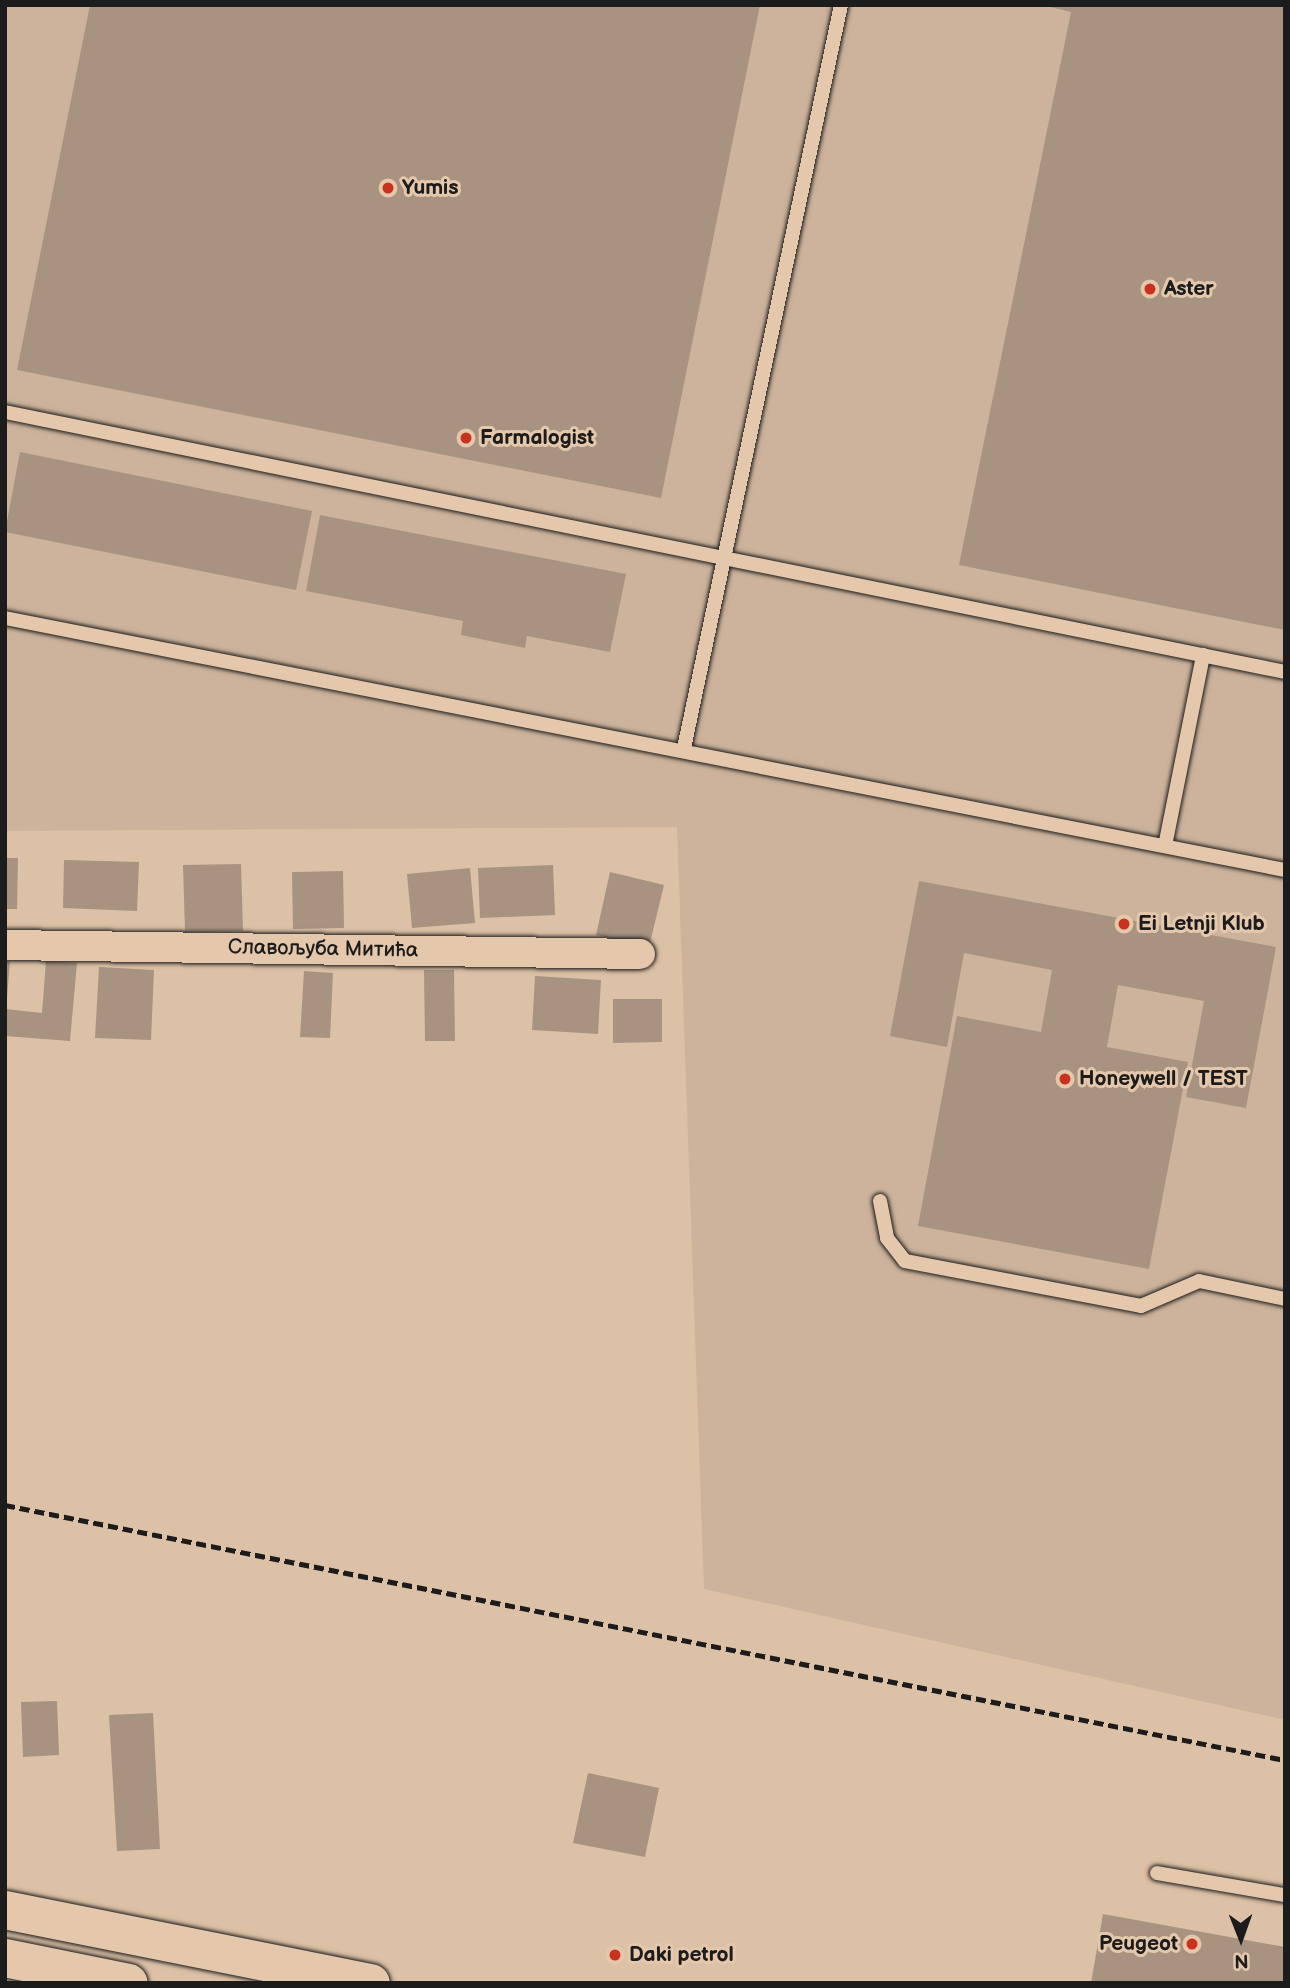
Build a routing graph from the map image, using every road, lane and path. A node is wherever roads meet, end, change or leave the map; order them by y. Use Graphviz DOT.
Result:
graph roads {
  1 [pos="841,5"];
  2 [pos="5,412"];
  3 [pos="725,558"];
  4 [pos="5,618"];
  5 [pos="1203,655"];
  6 [pos="1285,672"];
  7 [pos="684,748"];
  8 [pos="1165,846"];
  9 [pos="1285,870"];
  10 [pos="5,945"];
  11 [pos="640,954"];
  12 [pos="880,1200"];
  13 [pos="1285,1299"];
  14 [pos="1157,1873"];
  15 [pos="1285,1895"];
  16 [pos="5,1910"];
  17 [pos="29,1969"];
  18 [pos="129,1983"];
  19 [pos="371,1983"];
  1 -- 3 [label="lane"];
  2 -- 3 [label="lane"];
  3 -- 5 [label="lane"];
  3 -- 7 [label="lane"];
  4 -- 7 [label="lane"];
  5 -- 6 [label="lane"];
  5 -- 8 [label="lane"];
  7 -- 8 [label="lane"];
  8 -- 9 [label="lane"];
  10 -- 11 [label="street, Славољуба Митића"];
  12 -- 13 [label="lane"];
  14 -- 15 [label="lane"];
  16 -- 19 [label="main road"];
  17 -- 18 [label="main road"];
}
